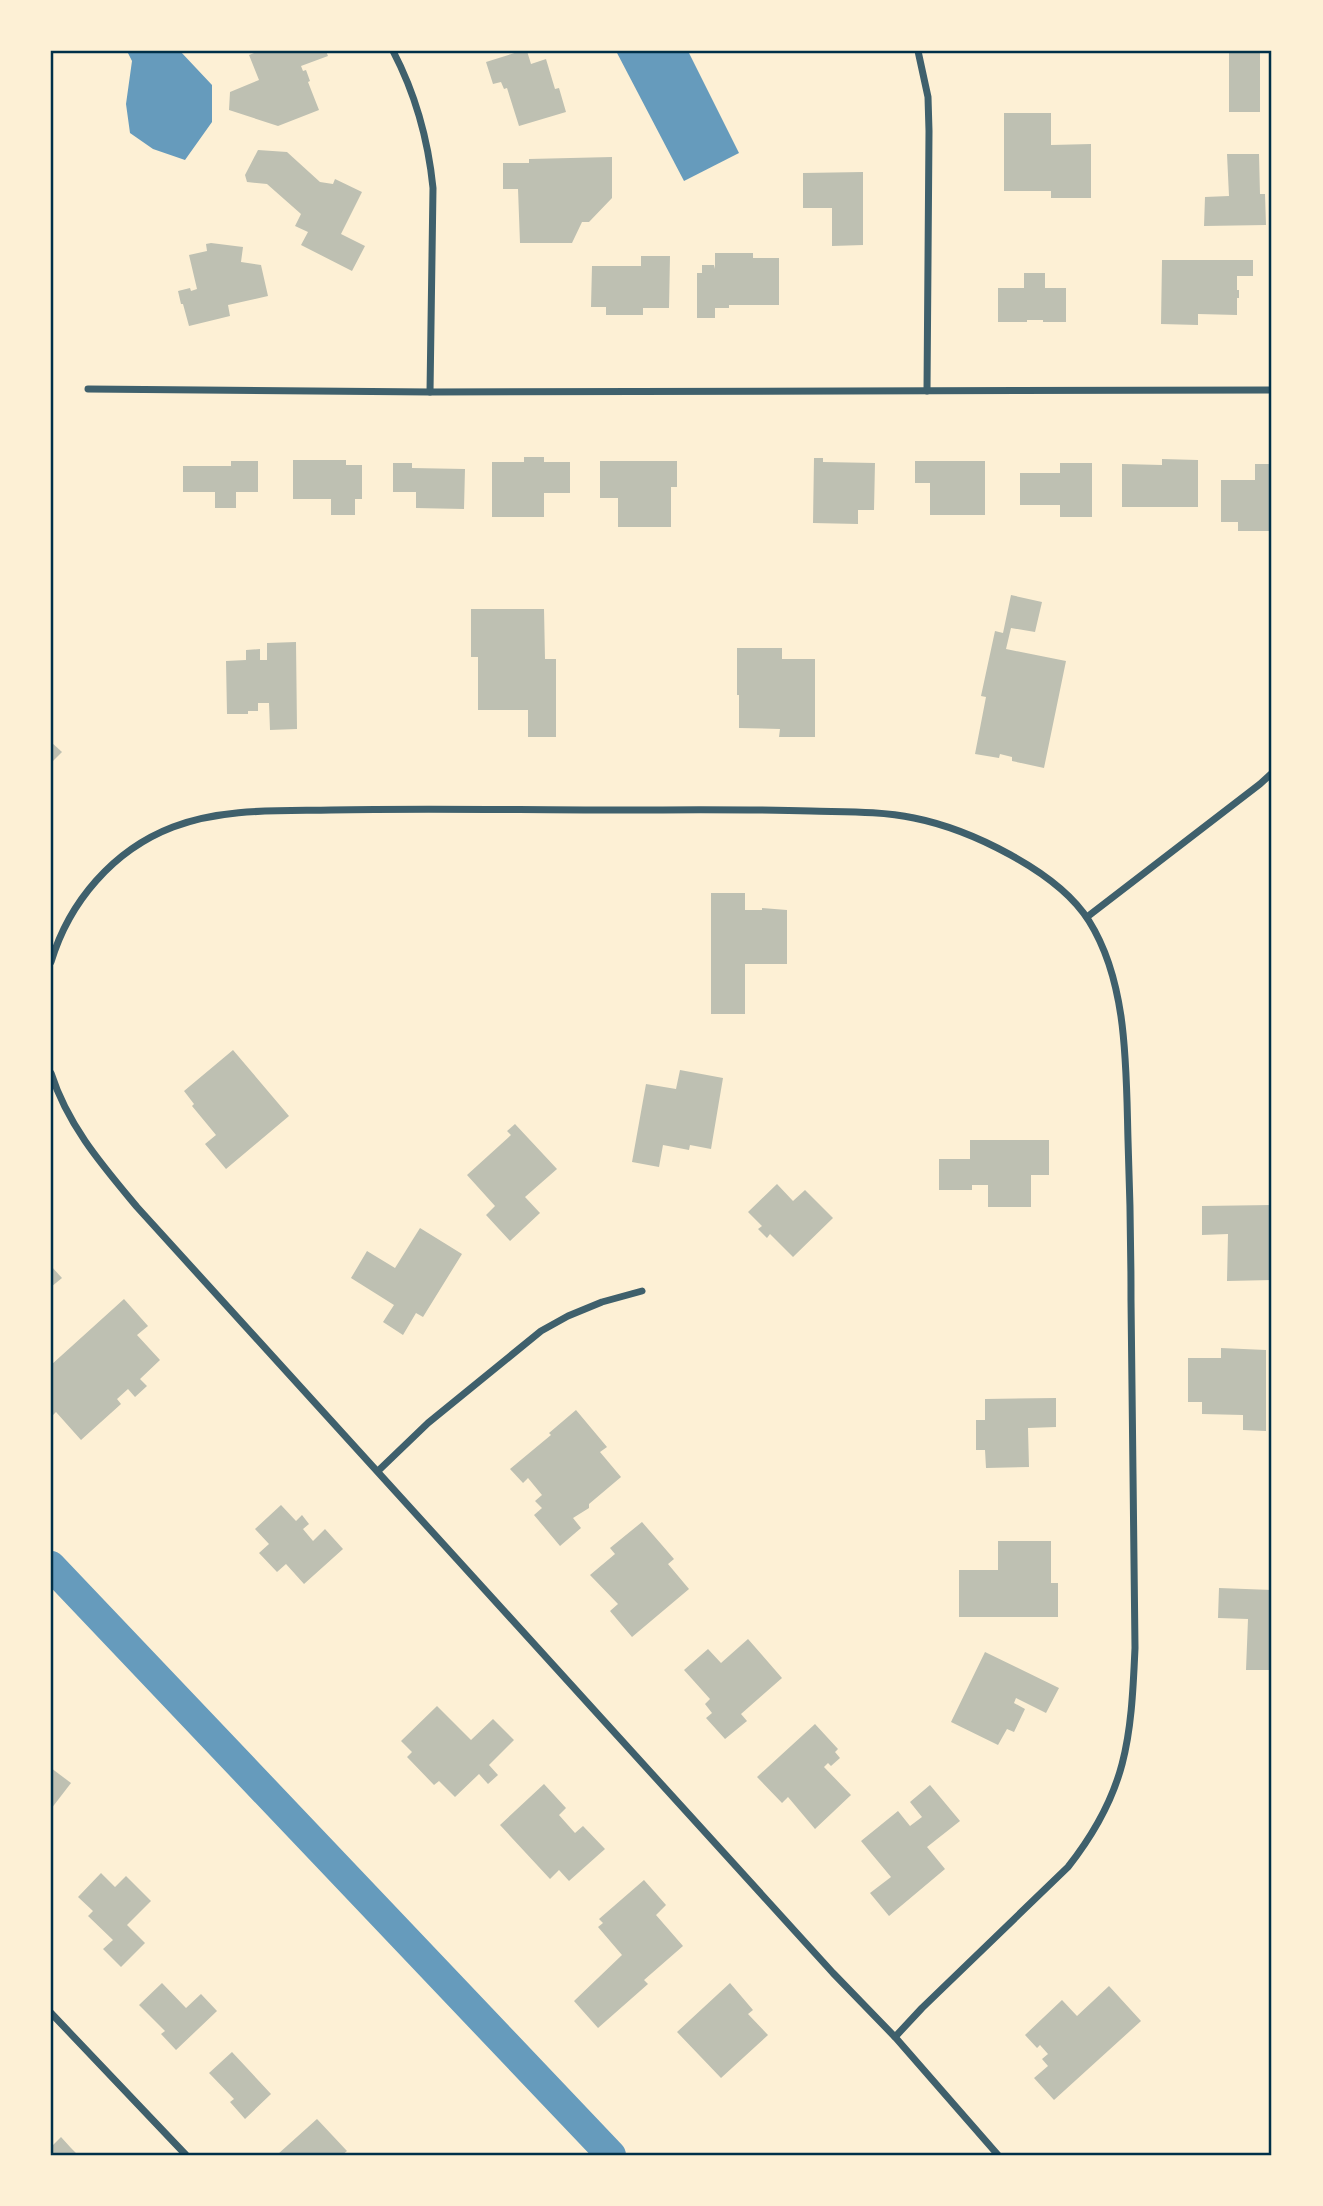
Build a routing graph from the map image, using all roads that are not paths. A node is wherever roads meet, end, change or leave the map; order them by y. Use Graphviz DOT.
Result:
graph roads {
  1 [pos="393,51"];
  2 [pos="918,51"];
  3 [pos="88,389"];
  4 [pos="1272,390"];
  5 [pos="430,391"];
  6 [pos="926,391"];
  7 [pos="1272,772"];
  8 [pos="1087,917"];
  9 [pos="51,962"];
  10 [pos="51,1073"];
  11 [pos="642,1290"];
  12 [pos="378,1471"];
  13 [pos="51,2013"];
  14 [pos="895,2037"];
  15 [pos="186,2155"];
  16 [pos="998,2155"];
  1 -- 5 [label="street"];
  2 -- 6 [label="street"];
  3 -- 5 [label="street"];
  4 -- 6 [label="street"];
  5 -- 6 [label="street"];
  7 -- 8 [label="street"];
  8 -- 9 [label="street"];
  8 -- 14 [label="street"];
  10 -- 12 [label="street"];
  11 -- 12 [label="street"];
  12 -- 14 [label="street"];
  13 -- 15 [label="street"];
  14 -- 16 [label="street"];
}
